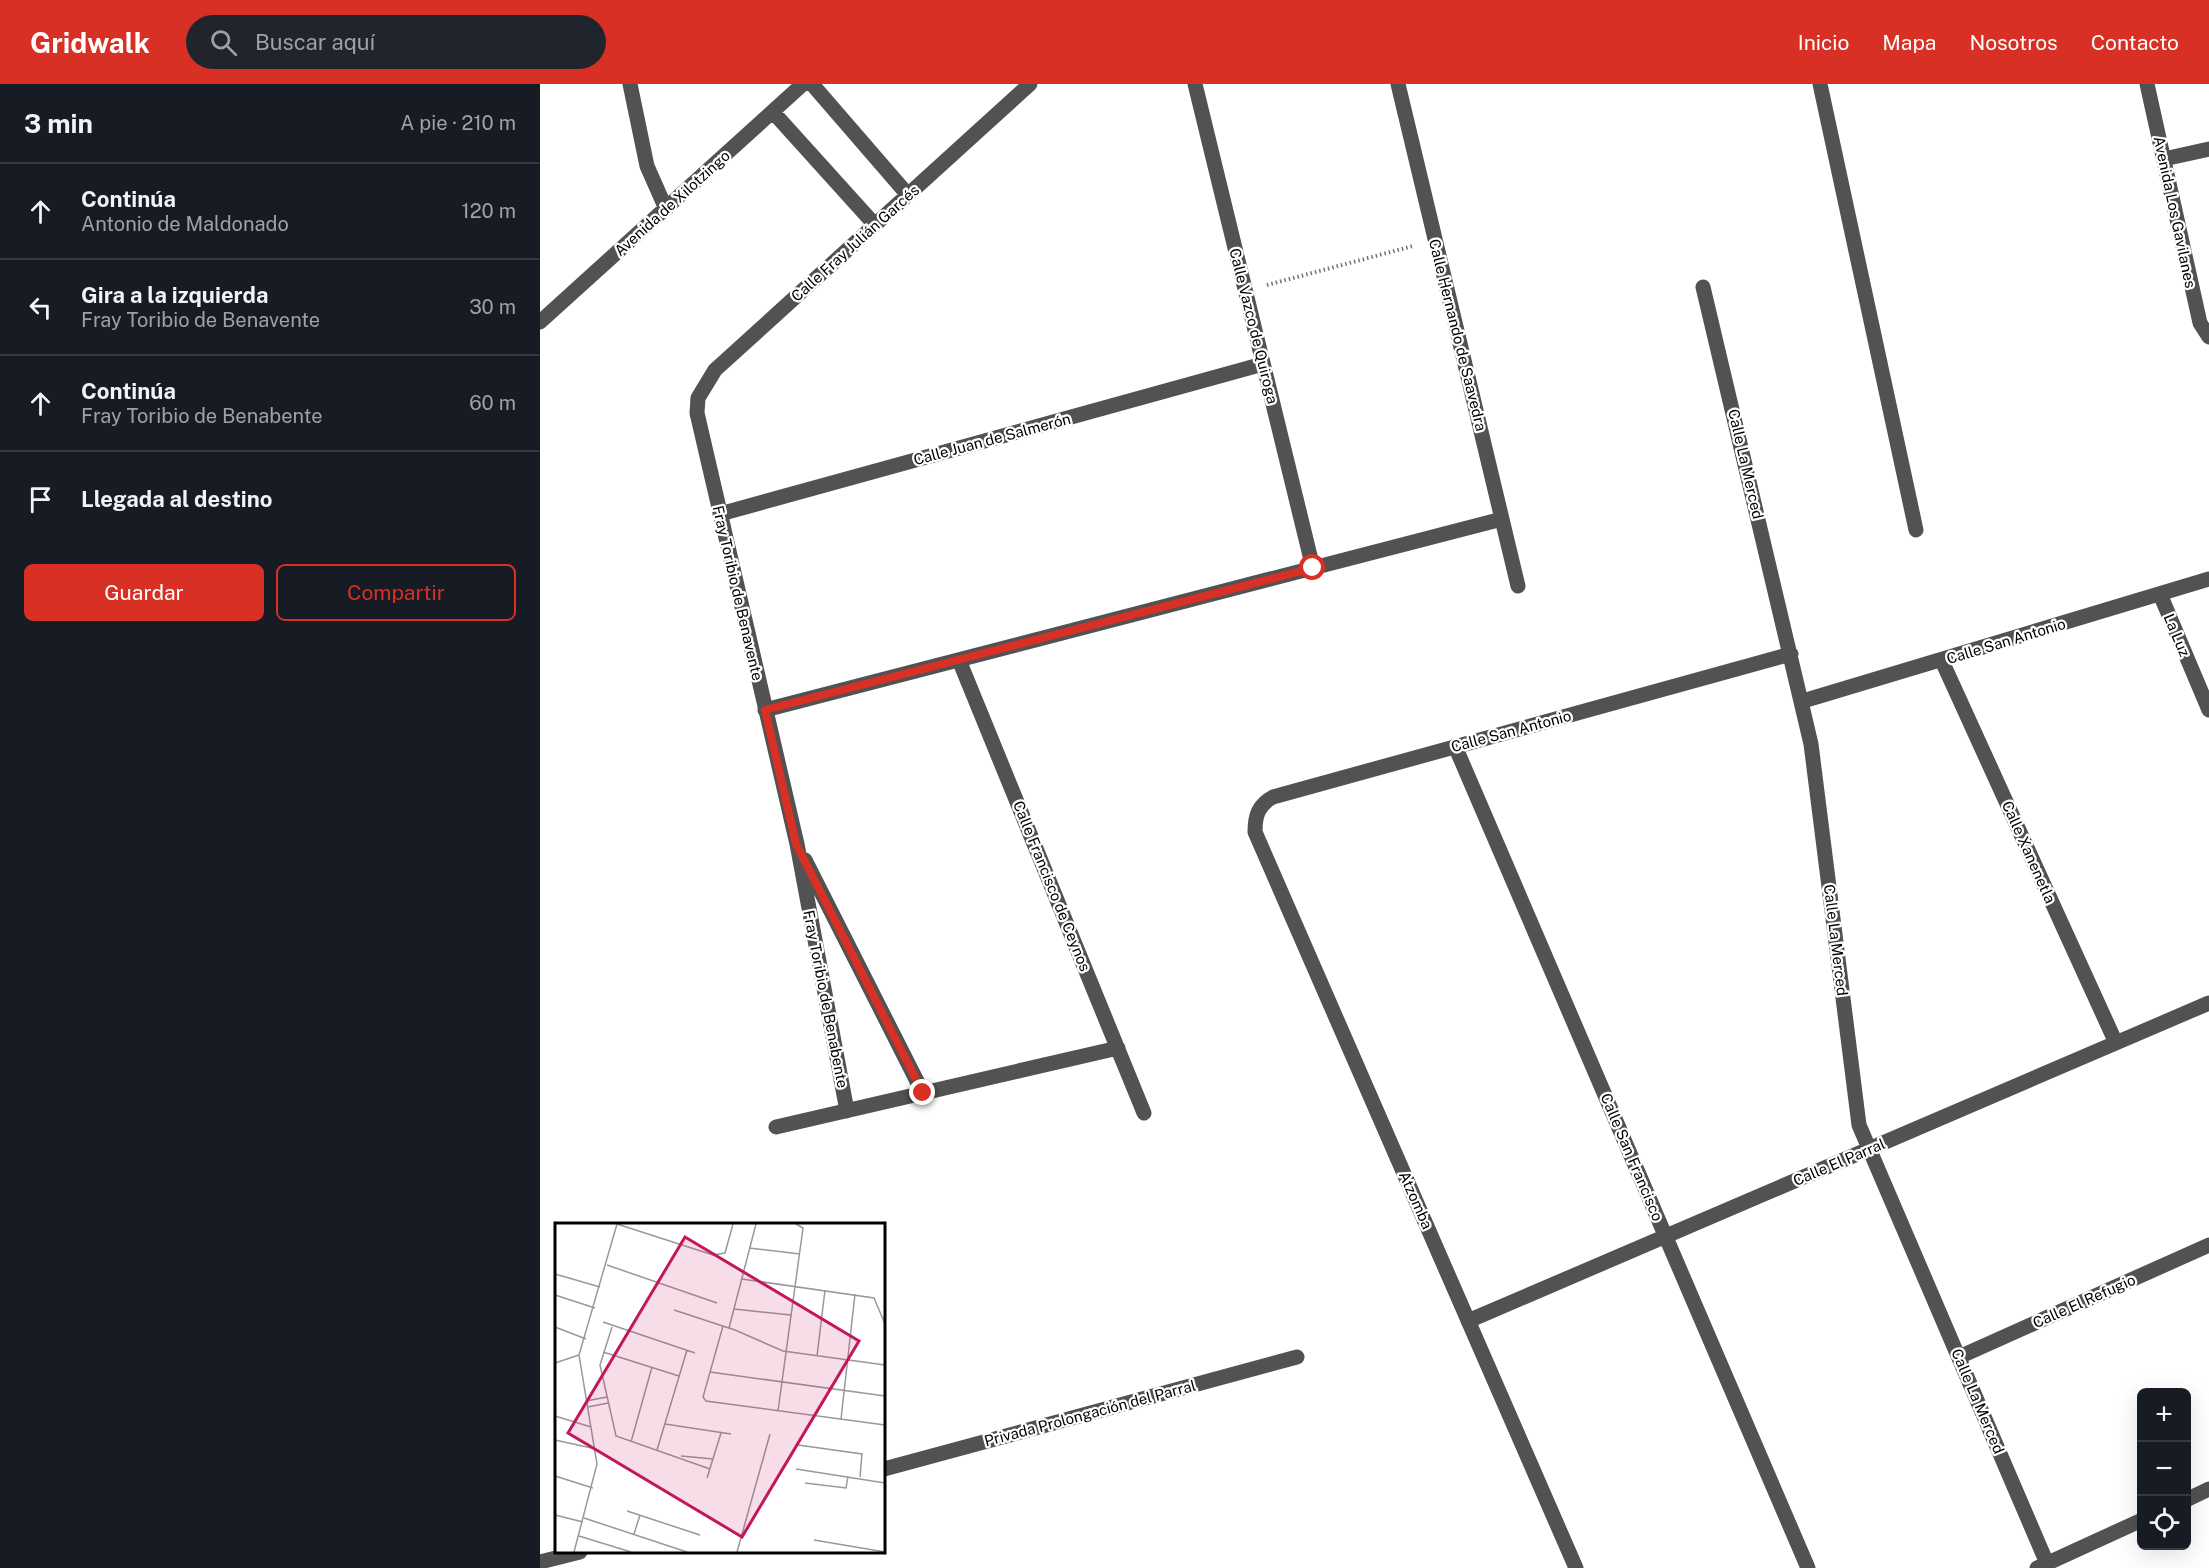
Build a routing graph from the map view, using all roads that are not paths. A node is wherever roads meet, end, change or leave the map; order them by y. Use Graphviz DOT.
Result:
graph roads {
  1 [pos="630,84"];
  2 [pos="803,84"];
  3 [pos="812,84"];
  4 [pos="1030,84"];
  5 [pos="1195,84"];
  6 [pos="1398,84"];
  7 [pos="1820,84"];
  8 [pos="2147,84"];
  9 [pos="773,112"];
  10 [pos="2209,149"];
  11 [pos="2164,159"];
  12 [pos="908,195"];
  13 [pos="666,209"];
  14 [pos="875,225"];
  15 [pos="1703,286"];
  16 [pos="541,321"];
  17 [pos="2209,337"];
  18 [pos="1263,364"];
  19 [pos="697,413"];
  20 [pos="720,514"];
  21 [pos="1502,519"];
  22 [pos="1916,530"];
  23 [pos="1313,568"];
  24 [pos="2209,579"];
  25 [pos="1518,585"];
  26 [pos="2160,594"];
  27 [pos="1791,654"];
  28 [pos="959,660"];
  29 [pos="1942,661"];
  30 [pos="1803,701"];
  31 [pos="765,710"];
  32 [pos="2209,710"];
  33 [pos="1455,746"];
  34 [pos="1255,832"];
  35 [pos="796,844"];
  36 [pos="2209,1004"];
  37 [pos="2116,1043"];
  38 [pos="1118,1048"];
  39 [pos="923,1093"];
  40 [pos="847,1111"];
  41 [pos="1144,1113"];
  42 [pos="776,1127"];
  43 [pos="1870,1149"];
  44 [pos="1666,1237"];
  45 [pos="2209,1245"];
  46 [pos="1468,1321"];
  47 [pos="1297,1356"];
  48 [pos="1959,1358"];
  49 [pos="885,1469"];
  50 [pos="2209,1489"];
  51 [pos="2191,1498"];
  52 [pos="2137,1522"];
  53 [pos="573,1553"];
  54 [pos="540,1563"];
  55 [pos="2045,1566"];
  56 [pos="1576,1568"];
  57 [pos="1808,1568"];
  1 -- 13 [label="street"];
  2 -- 9 [label="street, Avenida de Xilotzingo"];
  3 -- 12 [label="street"];
  4 -- 12 [label="street, Calle Fray Julián Garcés"];
  5 -- 18 [label="street, Calle Vazco de Quiroga"];
  6 -- 21 [label="street, Calle Hernando de Saavedra"];
  7 -- 22 [label="street"];
  8 -- 11 [label="street, Avenida Los Gavilanes"];
  9 -- 13 [label="street, Avenida de Xilotzingo"];
  9 -- 14 [label="street"];
  10 -- 11 [label="street"];
  11 -- 17 [label="street, Avenida Los Gavilanes"];
  12 -- 14 [label="street, Calle Fray Julián Garcés"];
  13 -- 16 [label="street, Avenida de Xilotzingo"];
  14 -- 19 [label="street, Calle Fray Julián Garcés"];
  15 -- 27 [label="street, Calle La Merced"];
  18 -- 20 [label="street, Calle Juan de Salmerón"];
  18 -- 23 [label="street, Calle Vazco de Quiroga"];
  19 -- 20 [label="street, Fray Toribio de Benavente"];
  20 -- 31 [label="street, Fray Toribio de Benavente"];
  21 -- 23 [label="street"];
  21 -- 25 [label="street, Calle Hernando de Saavedra"];
  23 -- 28 [label="street"];
  24 -- 26 [label="street, Calle San Antonio"];
  26 -- 29 [label="street, Calle San Antonio"];
  26 -- 32 [label="street, La Luz"];
  27 -- 30 [label="street, Calle La Merced"];
  27 -- 33 [label="street, Calle San Antonio"];
  28 -- 31 [label="street"];
  28 -- 38 [label="street, Calle Francisco de Ceynos"];
  29 -- 30 [label="street, Calle San Antonio"];
  29 -- 37 [label="street, Calle Xanenetla"];
  30 -- 43 [label="street, Calle La Merced"];
  31 -- 35 [label="street, Fray Toribio de Benavente"];
  33 -- 34 [label="street, Calle San Antonio"];
  33 -- 44 [label="street, Calle San Francisco"];
  34 -- 46 [label="street, Atzomba"];
  35 -- 39 [label="street, Fray Toribio de Benabente"];
  35 -- 40 [label="street, Fray Toribio de Benabente"];
  36 -- 37 [label="street, Calle El Parral"];
  37 -- 43 [label="street, Calle El Parral"];
  38 -- 39 [label="street"];
  38 -- 41 [label="street, Calle Francisco de Ceynos"];
  39 -- 40 [label="street"];
  40 -- 42 [label="street"];
  43 -- 44 [label="street, Calle El Parral"];
  43 -- 48 [label="street, Calle La Merced"];
  44 -- 46 [label="street, Calle El Parral"];
  44 -- 57 [label="street, Calle San Francisco"];
  45 -- 48 [label="street, Calle El Refugio"];
  46 -- 56 [label="street, Atzomba"];
  47 -- 49 [label="street, Privada Prolongación del Parral"];
  48 -- 55 [label="street, Calle La Merced"];
  50 -- 51 [label="street"];
  52 -- 55 [label="street"];
  53 -- 54 [label="street"];
}
